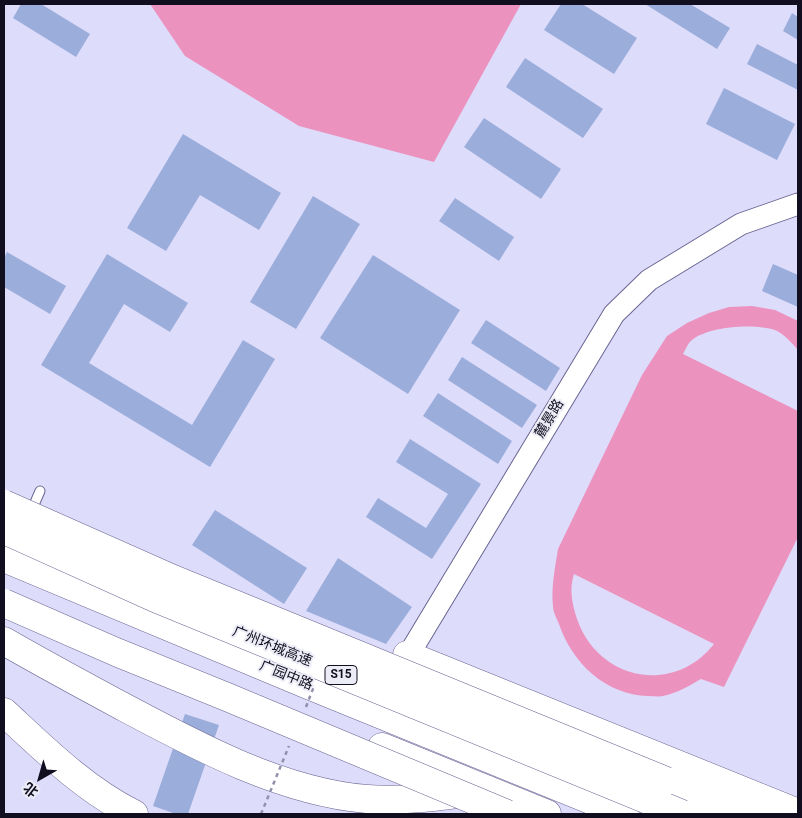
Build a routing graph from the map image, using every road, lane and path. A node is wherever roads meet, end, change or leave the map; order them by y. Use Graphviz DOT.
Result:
graph roads {
  1 [pos="798,204"];
  2 [pos="40,491"];
  3 [pos="4,504"];
  4 [pos="13,540"];
  5 [pos="4,591"];
  6 [pos="4,599"];
  7 [pos="4,603"];
  8 [pos="37,606"];
  9 [pos="4,641"];
  10 [pos="407,655"];
  11 [pos="392,685"];
  12 [pos="4,712"];
  13 [pos="379,714"];
  14 [pos="604,770"];
  15 [pos="488,790"];
  16 [pos="798,813"];
  17 [pos="134,814"];
  18 [pos="508,814"];
  19 [pos="547,814"];
  20 [pos="625,814"];
  21 [pos="648,814"];
  22 [pos="682,814"];
  23 [pos="708,814"];
  24 [pos="749,814"];
  1 -- 10 [label="street, 麓景路"];
  2 -- 4 [label="lane"];
  3 -- 24 [label="main road, bridge"];
  4 -- 11 [label="main road"];
  4 -- 13 [label="main road, 广园中路"];
  4 -- 22 [label="main road, 广州环城高速 / S15, bridge"];
  5 -- 8 [label="main road"];
  6 -- 8 [label="main road"];
  7 -- 18 [label="main road, bridge"];
  8 -- 15 [label="main road"];
  9 -- 15 [label="main road"];
  10 -- 11 [label="street, 麓景路"];
  10 -- 16 [label="main road"];
  11 -- 13 [label="street, 麓景路"];
  11 -- 14 [label="main road"];
  12 -- 17 [label="main road"];
  13 -- 20 [label="main road, 广园中路"];
  14 -- 21 [label="main road"];
  14 -- 23 [label="main road"];
  15 -- 18 [label="main road"];
  15 -- 19 [label="main road"];
}
